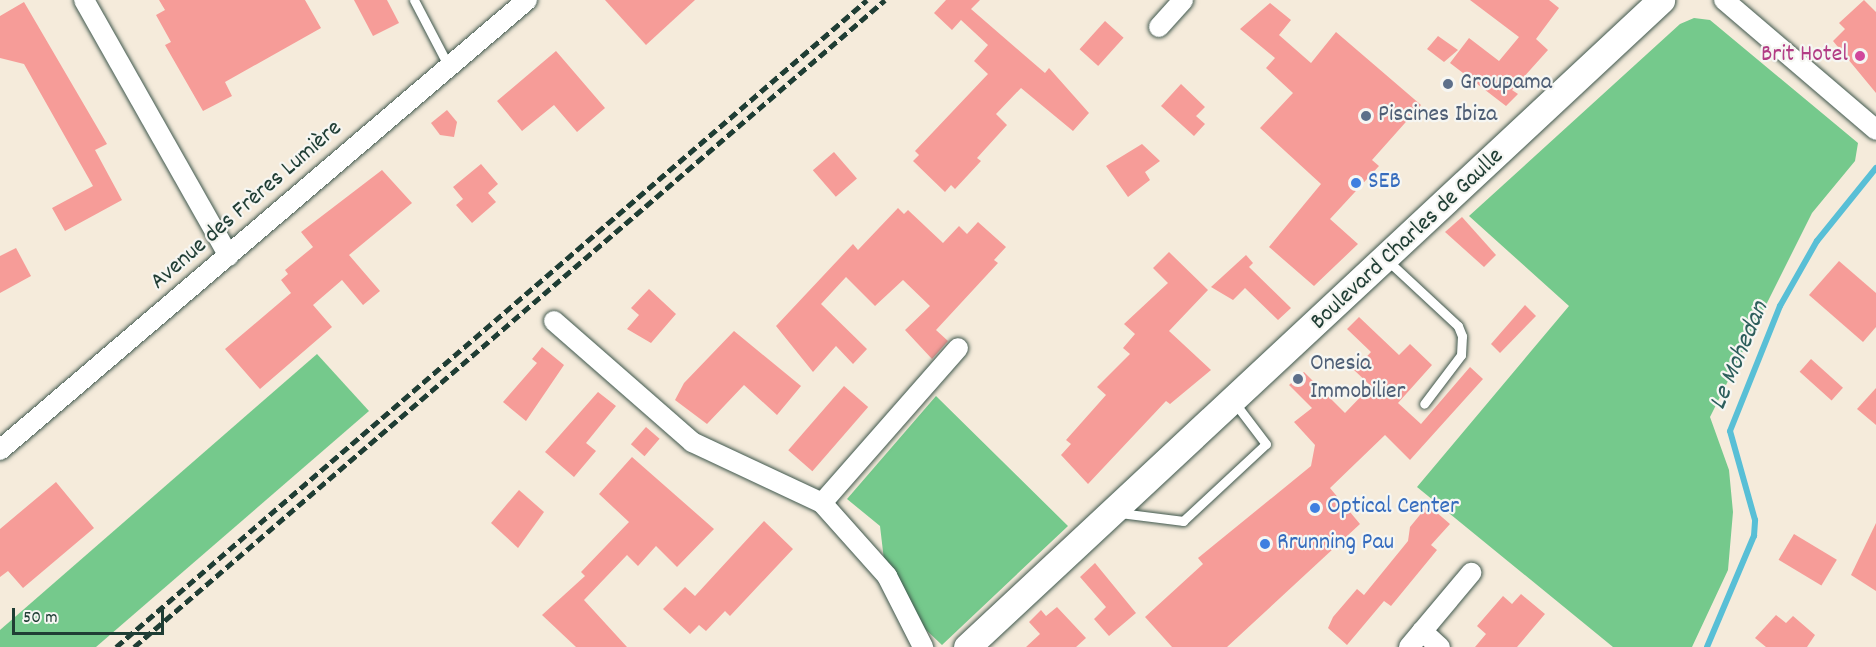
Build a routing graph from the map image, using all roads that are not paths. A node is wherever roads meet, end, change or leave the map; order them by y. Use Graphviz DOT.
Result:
graph roads {
  1 [pos="84,0"];
  2 [pos="414,0"];
  3 [pos="527,0"];
  4 [pos="1183,0"];
  5 [pos="1661,0"];
  6 [pos="1724,0"];
  7 [pos="1159,27"];
  8 [pos="449,67"];
  9 [pos="1876,130"];
  10 [pos="229,256"];
  11 [pos="1387,260"];
  12 [pos="554,321"];
  13 [pos="958,348"];
  14 [pos="1234,402"];
  15 [pos="1424,404"];
  16 [pos="0,450"];
  17 [pos="822,503"];
  18 [pos="1111,512"];
  19 [pos="1471,573"];
  20 [pos="1422,632"];
  21 [pos="924,647"];
  22 [pos="967,647"];
  23 [pos="1409,647"];
  24 [pos="1440,647"];
  1 -- 10 [label="street"];
  2 -- 8 [label="lane"];
  3 -- 8 [label="street, Avenue des Frères Lumière"];
  4 -- 7 [label="street"];
  5 -- 11 [label="main road, Boulevard Charles de Gaulle"];
  6 -- 9 [label="street"];
  8 -- 10 [label="street, Avenue des Frères Lumière"];
  10 -- 16 [label="street, Avenue des Frères Lumière"];
  11 -- 14 [label="main road, Boulevard Charles de Gaulle"];
  11 -- 15 [label="lane"];
  12 -- 17 [label="street"];
  13 -- 17 [label="street"];
  14 -- 18 [label="main road, Boulevard Charles de Gaulle"];
  14 -- 18 [label="lane"];
  17 -- 21 [label="street"];
  18 -- 22 [label="main road, Boulevard Charles de Gaulle"];
  19 -- 20 [label="street"];
  20 -- 23 [label="street"];
  20 -- 24 [label="street"];
}
